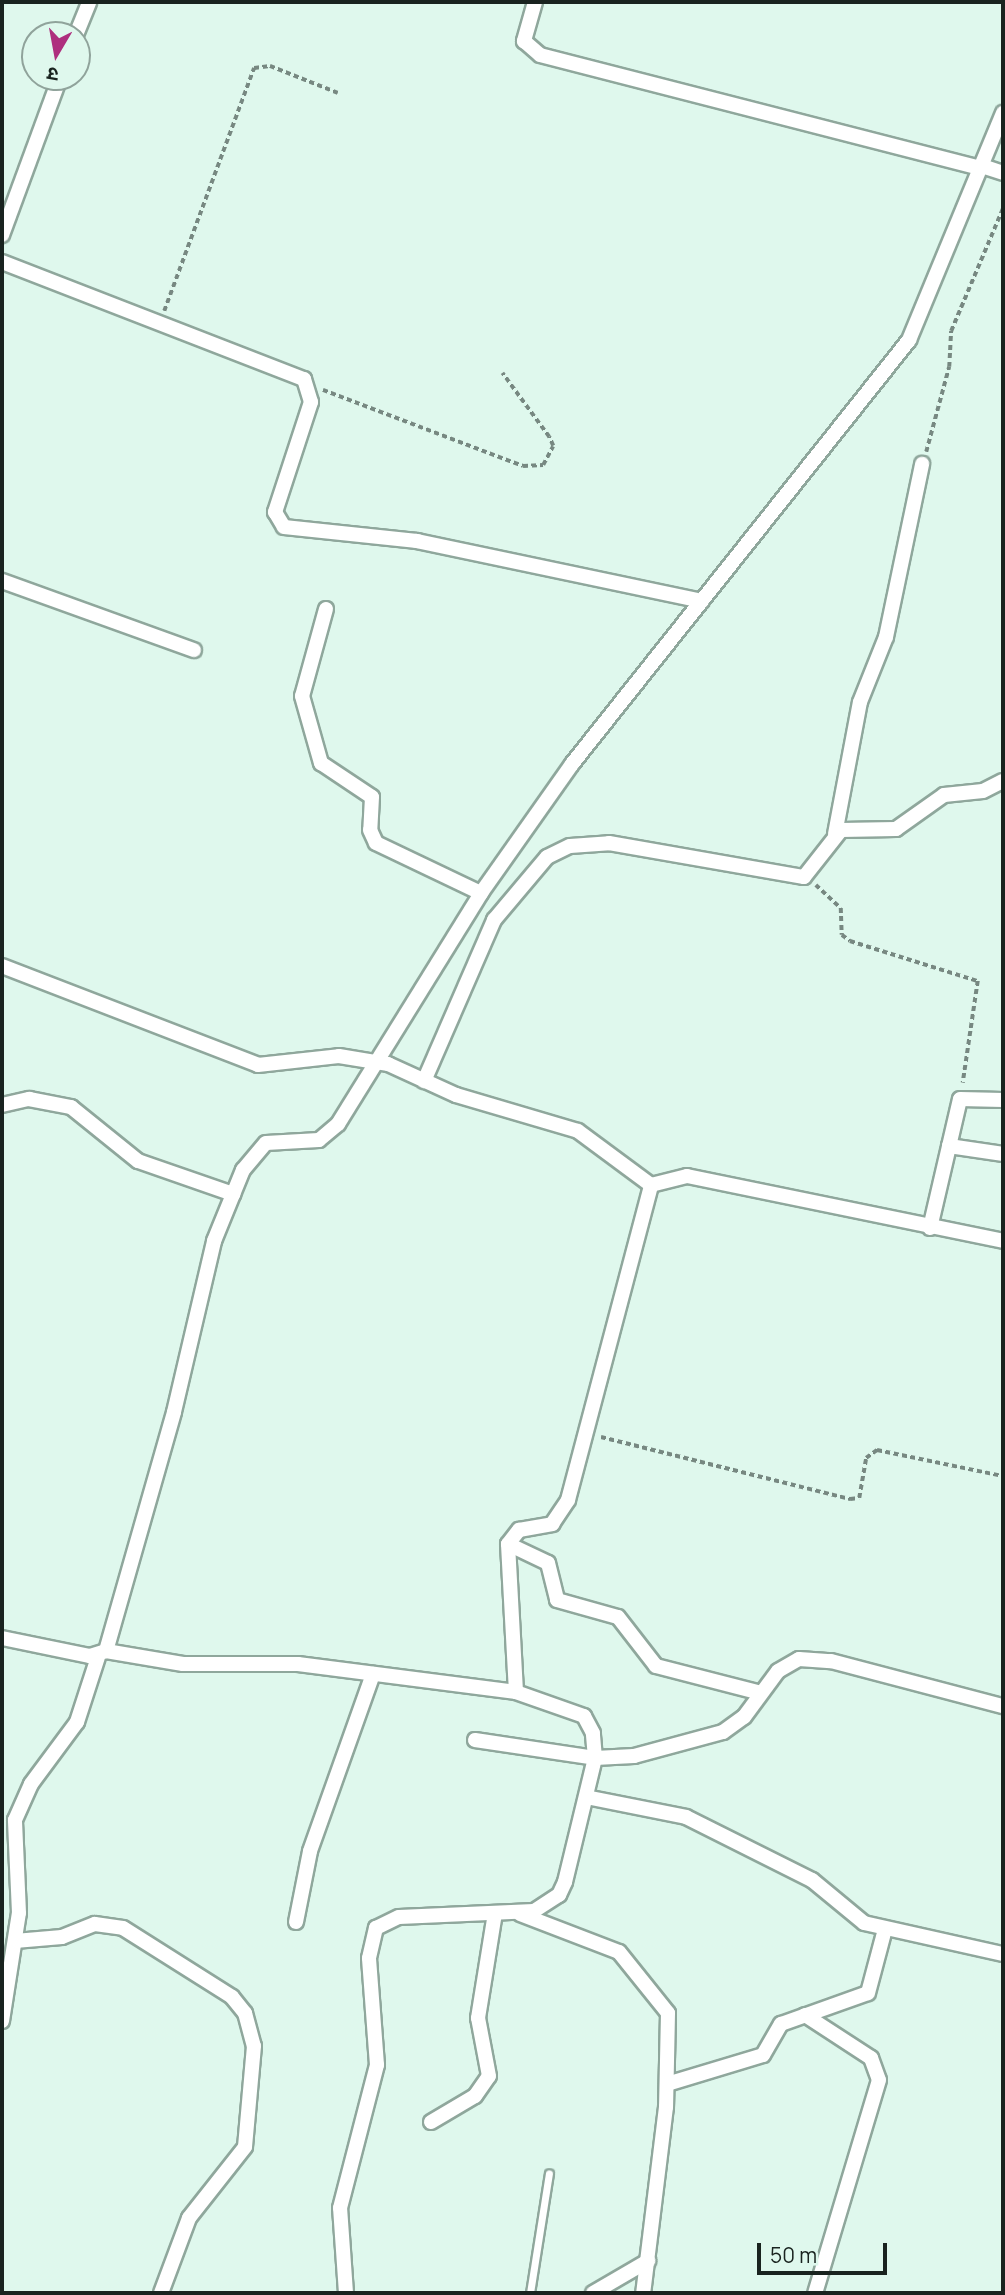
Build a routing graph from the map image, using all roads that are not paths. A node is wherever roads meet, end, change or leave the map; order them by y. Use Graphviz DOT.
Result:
graph roads {
  1 [pos="89,2"];
  2 [pos="535,2"];
  3 [pos="82,21"];
  4 [pos="55,91"];
  5 [pos="1003,113"];
  6 [pos="990,169"];
  7 [pos="2,235"];
  8 [pos="2,262"];
  9 [pos="922,464"];
  10 [pos="2,581"];
  11 [pos="702,601"];
  12 [pos="326,610"];
  13 [pos="194,650"];
  14 [pos="1003,781"];
  15 [pos="835,834"];
  16 [pos="481,893"];
  17 [pos="2,966"];
  18 [pos="390,1065"];
  19 [pos="424,1081"];
  20 [pos="1003,1100"];
  21 [pos="2,1105"];
  22 [pos="949,1146"];
  23 [pos="1003,1154"];
  24 [pos="651,1185"];
  25 [pos="233,1195"];
  26 [pos="930,1228"];
  27 [pos="1003,1241"];
  28 [pos="508,1544"];
  29 [pos="2,1638"];
  30 [pos="102,1654"];
  31 [pos="373,1674"];
  32 [pos="516,1692"];
  33 [pos="761,1693"];
  34 [pos="1003,1706"];
  35 [pos="475,1740"];
  36 [pos="596,1758"];
  37 [pos="586,1797"];
  38 [pos="517,1912"];
  39 [pos="495,1913"];
  40 [pos="296,1922"];
  41 [pos="885,1929"];
  42 [pos="15,1941"];
  43 [pos="1003,1954"];
  44 [pos="805,2015"];
  45 [pos="2,2021"];
  46 [pos="667,2084"];
  47 [pos="431,2122"];
  48 [pos="549,2172"];
  49 [pos="648,2261"];
  50 [pos="161,2293"];
  51 [pos="346,2293"];
  52 [pos="530,2293"];
  53 [pos="593,2293"];
  54 [pos="643,2293"];
  55 [pos="815,2293"];
  1 -- 3 [label="street"];
  2 -- 6 [label="street"];
  4 -- 7 [label="street"];
  5 -- 6 [label="street"];
  6 -- 11 [label="street"];
  8 -- 11 [label="street"];
  9 -- 15 [label="street"];
  10 -- 13 [label="street"];
  11 -- 16 [label="street"];
  12 -- 16 [label="street"];
  14 -- 15 [label="street"];
  15 -- 19 [label="street"];
  16 -- 18 [label="street"];
  17 -- 18 [label="street"];
  18 -- 19 [label="street"];
  18 -- 25 [label="street"];
  19 -- 24 [label="street"];
  20 -- 22 [label="street"];
  21 -- 25 [label="street"];
  22 -- 23 [label="street"];
  22 -- 26 [label="street"];
  24 -- 26 [label="street"];
  24 -- 28 [label="street"];
  25 -- 30 [label="street"];
  26 -- 27 [label="street"];
  28 -- 32 [label="street"];
  28 -- 33 [label="street"];
  29 -- 30 [label="street"];
  30 -- 31 [label="street"];
  30 -- 42 [label="street"];
  31 -- 32 [label="street"];
  31 -- 40 [label="street"];
  32 -- 36 [label="street"];
  33 -- 34 [label="street"];
  33 -- 36 [label="street"];
  35 -- 36 [label="street"];
  36 -- 37 [label="street"];
  37 -- 38 [label="street"];
  37 -- 41 [label="street"];
  38 -- 39 [label="street"];
  38 -- 46 [label="street"];
  39 -- 47 [label="street"];
  39 -- 51 [label="street"];
  41 -- 43 [label="street"];
  41 -- 44 [label="street"];
  42 -- 45 [label="street"];
  42 -- 50 [label="street"];
  44 -- 46 [label="street"];
  44 -- 55 [label="street"];
  46 -- 49 [label="street"];
  48 -- 52 [label="lane"];
  49 -- 53 [label="street"];
  49 -- 54 [label="street"];
}
